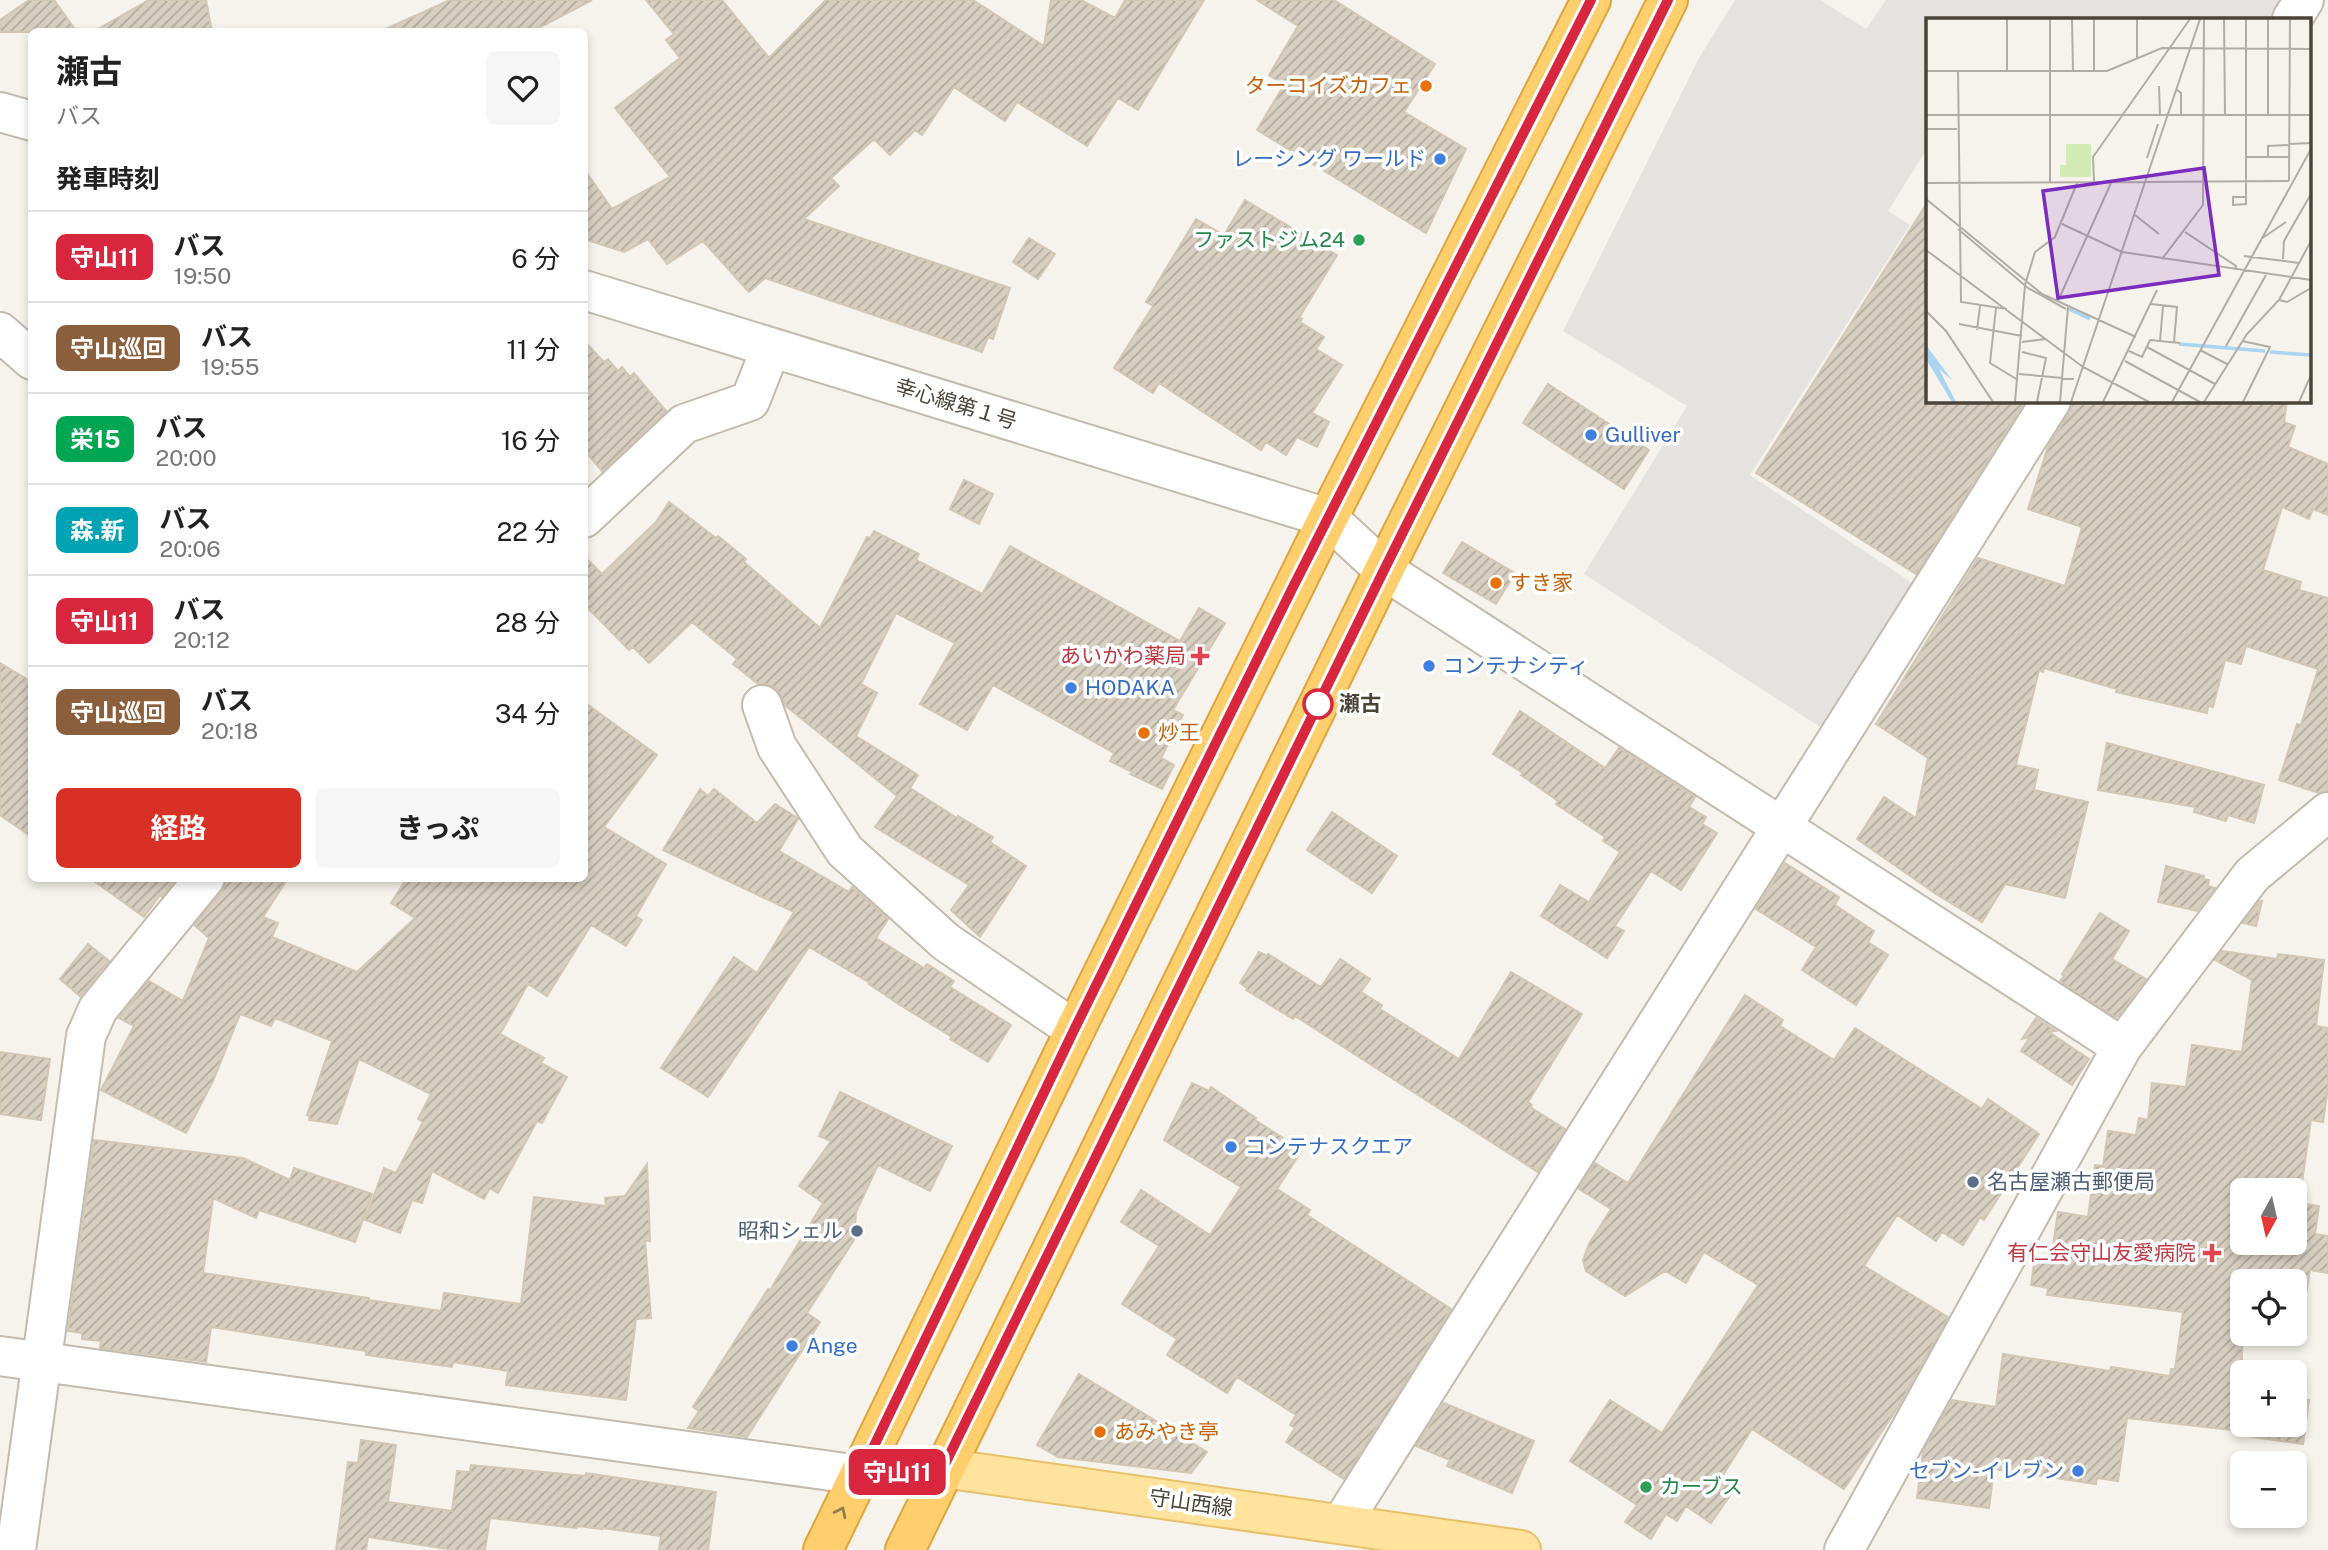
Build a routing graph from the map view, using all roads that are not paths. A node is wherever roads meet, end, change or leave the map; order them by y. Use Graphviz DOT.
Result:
graph roads {
  1 [pos="1591,0"];
  2 [pos="1668,0"];
  3 [pos="2304,0"];
  4 [pos="2293,18"];
  5 [pos="0,112"];
  6 [pos="28,120"];
  7 [pos="588,291"];
  8 [pos="0,332"];
  9 [pos="771,348"];
  10 [pos="28,356"];
  11 [pos="2050,402"];
  12 [pos="588,514"];
  13 [pos="1328,518"];
  14 [pos="1384,570"];
  15 [pos="762,705"];
  16 [pos="2328,812"];
  17 [pos="1781,827"];
  18 [pos="202,882"];
  19 [pos="1074,1030"];
  20 [pos="2122,1047"];
  21 [pos="0,1356"];
  22 [pos="41,1362"];
  23 [pos="943,1468"];
  24 [pos="860,1475"];
  25 [pos="1341,1524"];
  26 [pos="16,1550"];
  27 [pos="823,1550"];
  28 [pos="905,1550"];
  29 [pos="1521,1550"];
  30 [pos="1844,1550"];
  1 -- 13 [label="highway"];
  2 -- 14 [label="highway"];
  3 -- 4 [label="street"];
  5 -- 6 [label="street"];
  7 -- 9 [label="street, 幸心線第１号"];
  8 -- 10 [label="street"];
  9 -- 12 [label="street"];
  9 -- 13 [label="street, 幸心線第１号"];
  11 -- 17 [label="street"];
  13 -- 14 [label="street"];
  13 -- 19 [label="highway"];
  14 -- 17 [label="street"];
  14 -- 23 [label="highway"];
  15 -- 19 [label="street"];
  16 -- 20 [label="street"];
  17 -- 20 [label="street"];
  17 -- 25 [label="street"];
  18 -- 22 [label="street"];
  19 -- 24 [label="highway"];
  20 -- 30 [label="street"];
  21 -- 22 [label="street"];
  22 -- 24 [label="street"];
  22 -- 26 [label="street"];
  23 -- 24 [label="main road, 守山西線"];
  23 -- 25 [label="main road, 守山西線"];
  23 -- 28 [label="highway"];
  27 -- 24 [label="highway, one-way"];
  25 -- 29 [label="main road, 守山西線"];
}
